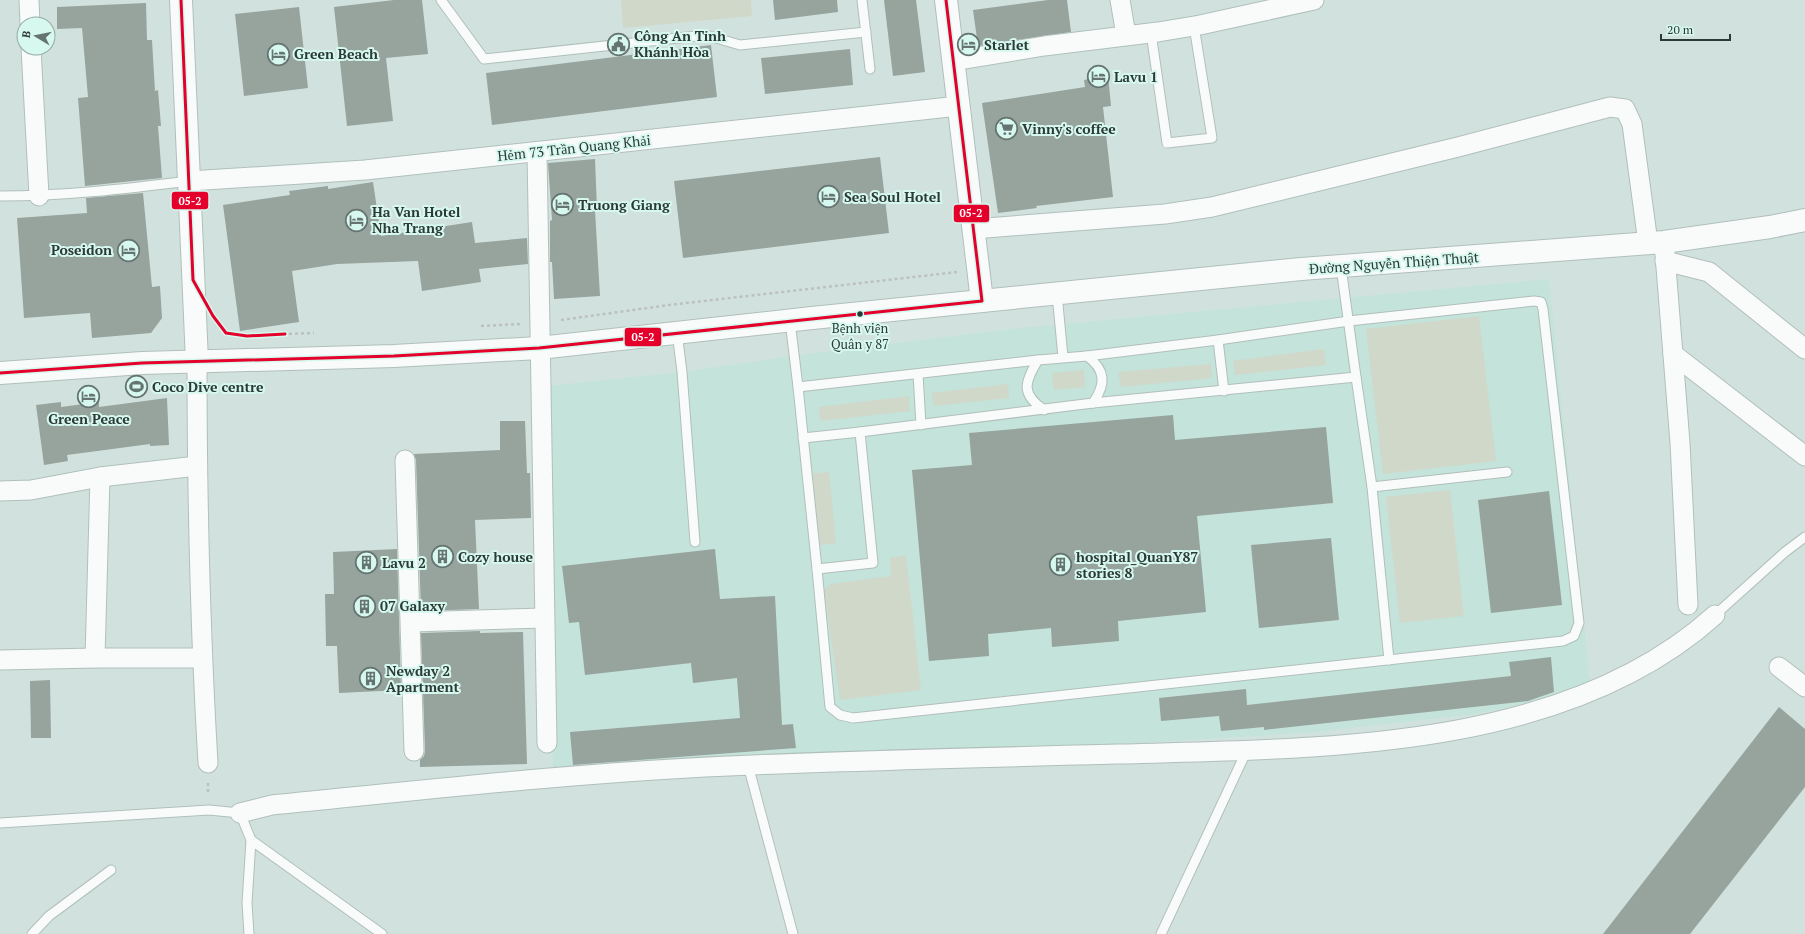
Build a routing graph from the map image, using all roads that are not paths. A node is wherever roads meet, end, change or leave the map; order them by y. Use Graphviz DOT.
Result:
graph roads {
  1 [pos="29,0"];
  2 [pos="181,0"];
  3 [pos="441,0"];
  4 [pos="862,0"];
  5 [pos="946,0"];
  6 [pos="1120,0"];
  7 [pos="1314,0"];
  8 [pos="1242,8"];
  9 [pos="30,16"];
  10 [pos="1194,26"];
  11 [pos="866,32"];
  12 [pos="1151,33"];
  13 [pos="1126,35"];
  14 [pos="32,56"];
  15 [pos="953,61"];
  16 [pos="870,68"];
  17 [pos="959,106"];
  18 [pos="537,152"];
  19 [pos="189,181"];
  20 [pos="0,196"];
  21 [pos="39,196"];
  22 [pos="1805,220"];
  23 [pos="973,229"];
  24 [pos="1659,249"];
  25 [pos="1342,267"];
  26 [pos="1057,294"];
  27 [pos="982,301"];
  28 [pos="790,321"];
  29 [pos="1349,321"];
  30 [pos="677,332"];
  31 [pos="1218,340"];
  32 [pos="539,348"];
  33 [pos="1805,349"];
  34 [pos="1673,354"];
  35 [pos="1087,356"];
  36 [pos="1063,357"];
  37 [pos="1038,360"];
  38 [pos="197,361"];
  39 [pos="0,374"];
  40 [pos="918,374"];
  41 [pos="1356,377"];
  42 [pos="798,387"];
  43 [pos="1224,391"];
  44 [pos="1093,404"];
  45 [pos="1044,410"];
  46 [pos="922,425"];
  47 [pos="860,432"];
  48 [pos="803,438"];
  49 [pos="1805,456"];
  50 [pos="405,460"];
  51 [pos="197,466"];
  52 [pos="1507,472"];
  53 [pos="100,477"];
  54 [pos="1372,487"];
  55 [pos="0,491"];
  56 [pos="1805,538"];
  57 [pos="695,542"];
  58 [pos="817,569"];
  59 [pos="1688,605"];
  60 [pos="1715,615"];
  61 [pos="544,618"];
  62 [pos="411,622"];
  63 [pos="95,658"];
  64 [pos="202,658"];
  65 [pos="0,660"];
  66 [pos="1390,660"];
  67 [pos="1780,667"];
  68 [pos="1805,688"];
  69 [pos="547,743"];
  70 [pos="1247,750"];
  71 [pos="414,751"];
  72 [pos="208,762"];
  73 [pos="748,765"];
  74 [pos="240,813"];
  75 [pos="0,823"];
  76 [pos="251,840"];
  77 [pos="111,870"];
  78 [pos="32,934"];
  79 [pos="249,934"];
  80 [pos="382,934"];
  81 [pos="793,934"];
  82 [pos="1162,934"];
  1 -- 9 [label="street"];
  2 -- 19 [label="street"];
  3 -- 11 [label="lane"];
  4 -- 11 [label="lane"];
  5 -- 15 [label="street"];
  6 -- 13 [label="street"];
  7 -- 8 [label="street"];
  8 -- 10 [label="street"];
  10 -- 12 [label="street"];
  10 -- 12 [label="lane"];
  11 -- 16 [label="lane"];
  12 -- 13 [label="street"];
  13 -- 15 [label="street"];
  14 -- 21 [label="street"];
  15 -- 17 [label="street"];
  17 -- 18 [label="street, Hẻm 73 Trần Quang Khải"];
  17 -- 23 [label="street"];
  18 -- 19 [label="street, Hẻm 73 Trần Quang Khải"];
  18 -- 32 [label="street"];
  19 -- 21 [label="lane"];
  19 -- 38 [label="street"];
  20 -- 21 [label="lane"];
  22 -- 24 [label="street, Đường Nguyễn Thiện Thuật"];
  23 -- 24 [label="street"];
  23 -- 27 [label="street"];
  24 -- 25 [label="street, Đường Nguyễn Thiện Thuật"];
  24 -- 33 [label="street"];
  24 -- 34 [label="street"];
  25 -- 26 [label="street, Đường Nguyễn Thiện Thuật"];
  25 -- 29 [label="lane"];
  26 -- 27 [label="street, Đường Nguyễn Thiện Thuật"];
  26 -- 36 [label="lane"];
  27 -- 28 [label="street, Đường Nguyễn Thiện Thuật"];
  28 -- 30 [label="street, Đường Nguyễn Thiện Thuật"];
  28 -- 42 [label="lane"];
  29 -- 31 [label="lane"];
  29 -- 41 [label="lane"];
  29 -- 66 [label="lane"];
  30 -- 32 [label="street, Đường Nguyễn Thiện Thuật"];
  30 -- 57 [label="lane"];
  31 -- 35 [label="lane"];
  31 -- 43 [label="lane"];
  32 -- 38 [label="street, Đường Nguyễn Thiện Thuật"];
  32 -- 61 [label="street"];
  34 -- 49 [label="street"];
  34 -- 59 [label="street"];
  35 -- 36 [label="lane"];
  35 -- 44 [label="lane"];
  36 -- 37 [label="lane"];
  37 -- 40 [label="lane"];
  37 -- 45 [label="lane"];
  38 -- 39 [label="street, Đường Nguyễn Thiện Thuật"];
  38 -- 51 [label="street"];
  40 -- 42 [label="lane"];
  40 -- 46 [label="lane"];
  41 -- 43 [label="lane"];
  41 -- 54 [label="lane"];
  42 -- 48 [label="lane"];
  43 -- 44 [label="lane"];
  44 -- 45 [label="lane"];
  45 -- 46 [label="lane"];
  46 -- 47 [label="lane"];
  47 -- 48 [label="lane"];
  47 -- 58 [label="lane"];
  48 -- 58 [label="lane"];
  50 -- 62 [label="street"];
  51 -- 53 [label="street"];
  51 -- 64 [label="street"];
  52 -- 54 [label="lane"];
  53 -- 55 [label="street"];
  53 -- 63 [label="street"];
  54 -- 66 [label="lane"];
  56 -- 60 [label="lane"];
  58 -- 66 [label="lane"];
  60 -- 70 [label="street"];
  61 -- 62 [label="street"];
  61 -- 69 [label="street"];
  62 -- 71 [label="street"];
  63 -- 64 [label="street"];
  63 -- 65 [label="street"];
  64 -- 72 [label="street"];
  67 -- 68 [label="street"];
  70 -- 73 [label="street"];
  70 -- 82 [label="lane"];
  73 -- 74 [label="street"];
  73 -- 81 [label="lane"];
  74 -- 75 [label="lane"];
  74 -- 76 [label="lane"];
  76 -- 79 [label="lane"];
  76 -- 80 [label="lane"];
  77 -- 78 [label="lane"];
}
